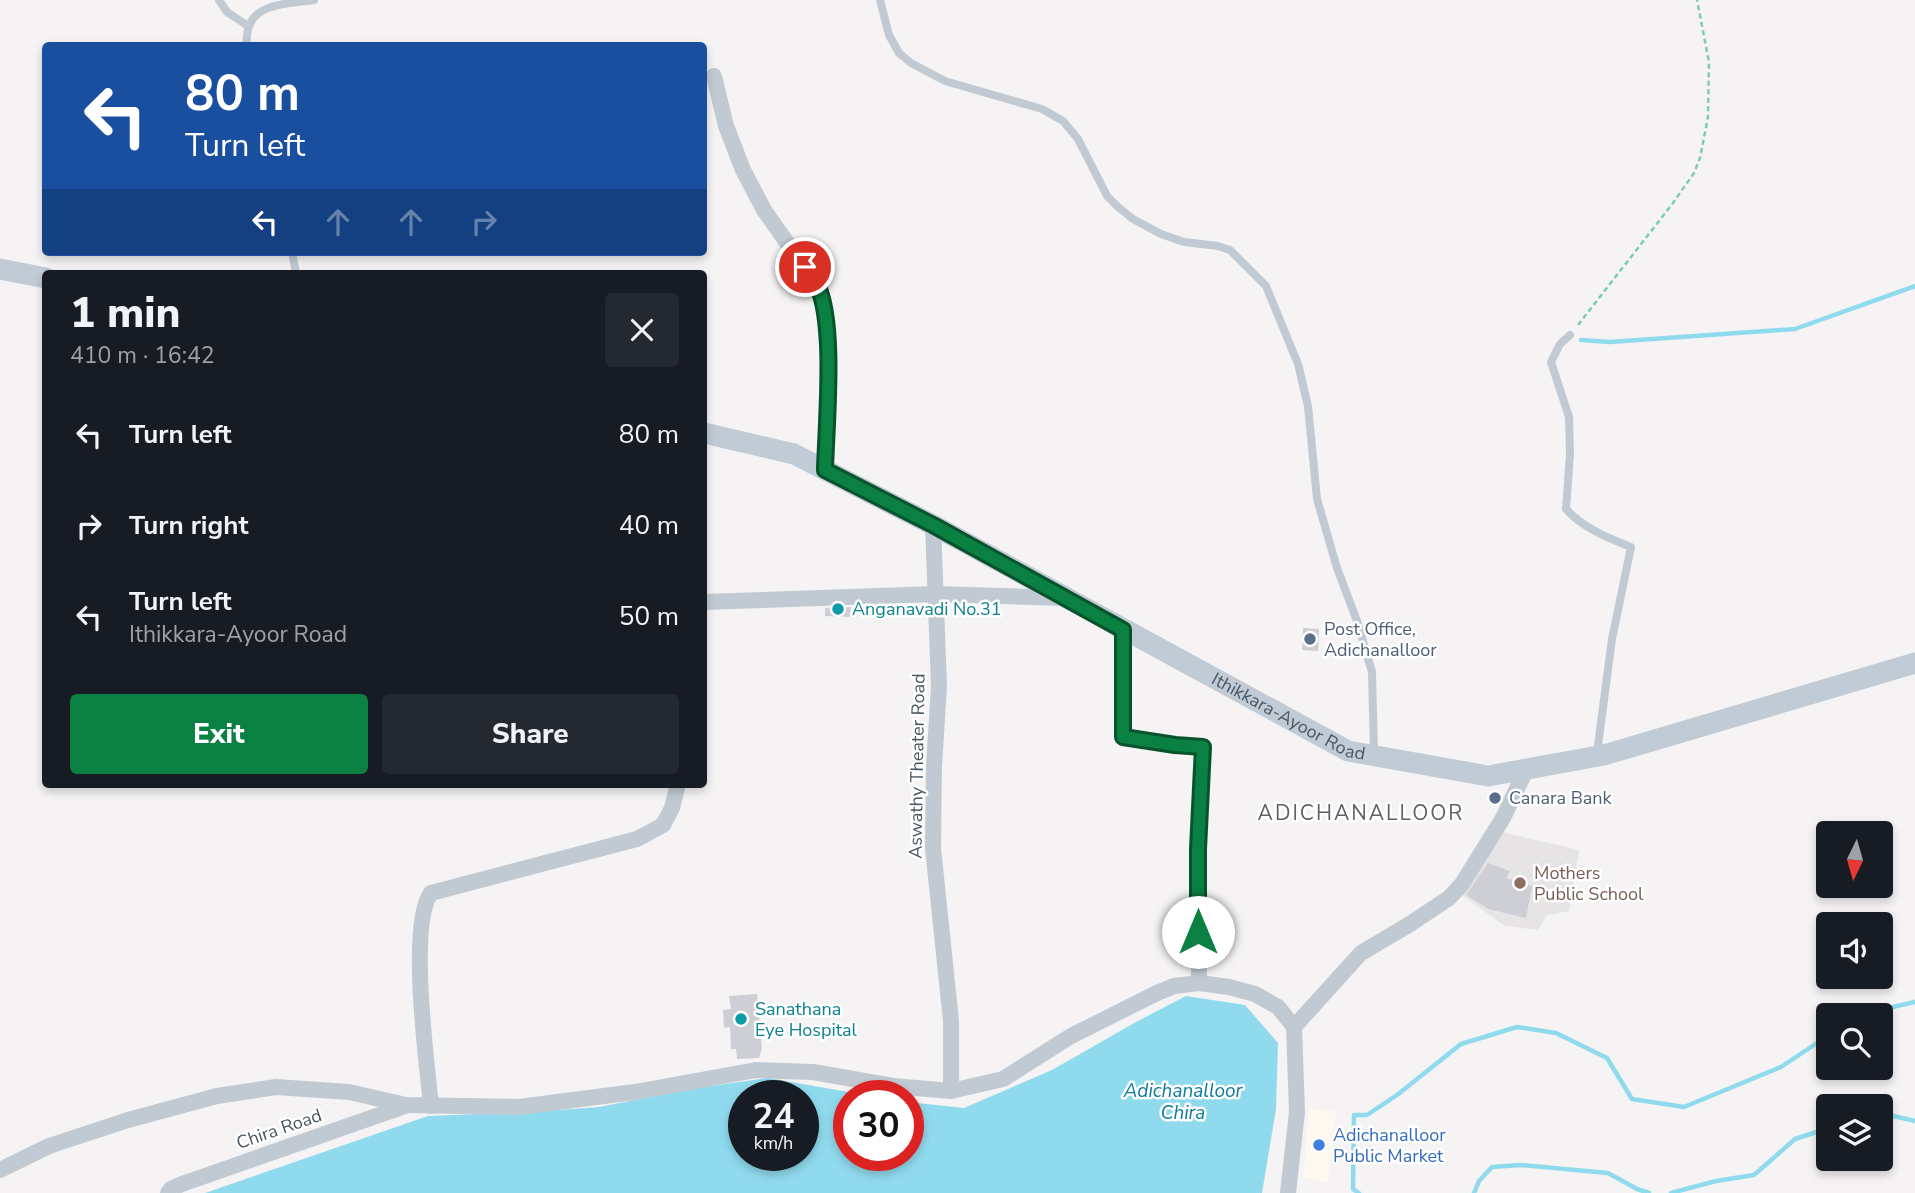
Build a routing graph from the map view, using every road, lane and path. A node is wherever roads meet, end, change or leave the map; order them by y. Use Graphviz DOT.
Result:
graph roads {
  1 [pos="219,0"];
  2 [pos="314,0"];
  3 [pos="880,0"];
  4 [pos="1696,0"];
  5 [pos="248,26"];
  6 [pos="247,42"];
  7 [pos="714,76"];
  8 [pos="9,270"];
  9 [pos="42,277"];
  10 [pos="0,285"];
  11 [pos="1570,335"];
  12 [pos="707,434"];
  13 [pos="825,470"];
  14 [pos="933,525"];
  15 [pos="936,594"];
  16 [pos="1066,598"];
  17 [pos="707,603"];
  18 [pos="1123,630"];
  19 [pos="1915,663"];
  20 [pos="1374,756"];
  21 [pos="1597,757"];
  22 [pos="1525,770"];
  23 [pos="677,788"];
  24 [pos="1199,983"];
  25 [pos="1294,1027"];
  26 [pos="951,1091"];
  27 [pos="406,1105"];
  28 [pos="430,1106"];
  29 [pos="0,1170"];
  30 [pos="168,1193"];
  31 [pos="1288,1193"];
  1 -- 5 [label="lane"];
  2 -- 5 [label="lane"];
  3 -- 20 [label="lane"];
  4 -- 11 [label="path"];
  5 -- 6 [label="lane"];
  7 -- 13 [label="street"];
  8 -- 9 [label="main road"];
  8 -- 10 [label="street"];
  11 -- 21 [label="lane"];
  12 -- 13 [label="main road, Ithikkara-Ayoor Road"];
  13 -- 14 [label="main road, Ithikkara-Ayoor Road"];
  14 -- 15 [label="street, Aswathy Theater Road"];
  14 -- 16 [label="main road, Ithikkara-Ayoor Road"];
  15 -- 16 [label="street"];
  15 -- 17 [label="street"];
  15 -- 26 [label="street, Aswathy Theater Road"];
  16 -- 18 [label="main road, Ithikkara-Ayoor Road"];
  18 -- 20 [label="main road, Ithikkara-Ayoor Road"];
  18 -- 24 [label="street"];
  19 -- 21 [label="main road, Ithikkara-Ayoor Road"];
  20 -- 22 [label="main road, Ithikkara-Ayoor Road"];
  21 -- 22 [label="main road, Ithikkara-Ayoor Road"];
  22 -- 25 [label="street"];
  23 -- 28 [label="street"];
  24 -- 25 [label="street"];
  24 -- 26 [label="street"];
  25 -- 31 [label="street"];
  26 -- 28 [label="street"];
  27 -- 28 [label="street"];
  27 -- 29 [label="street"];
  27 -- 30 [label="street, Chira Road"];
}
